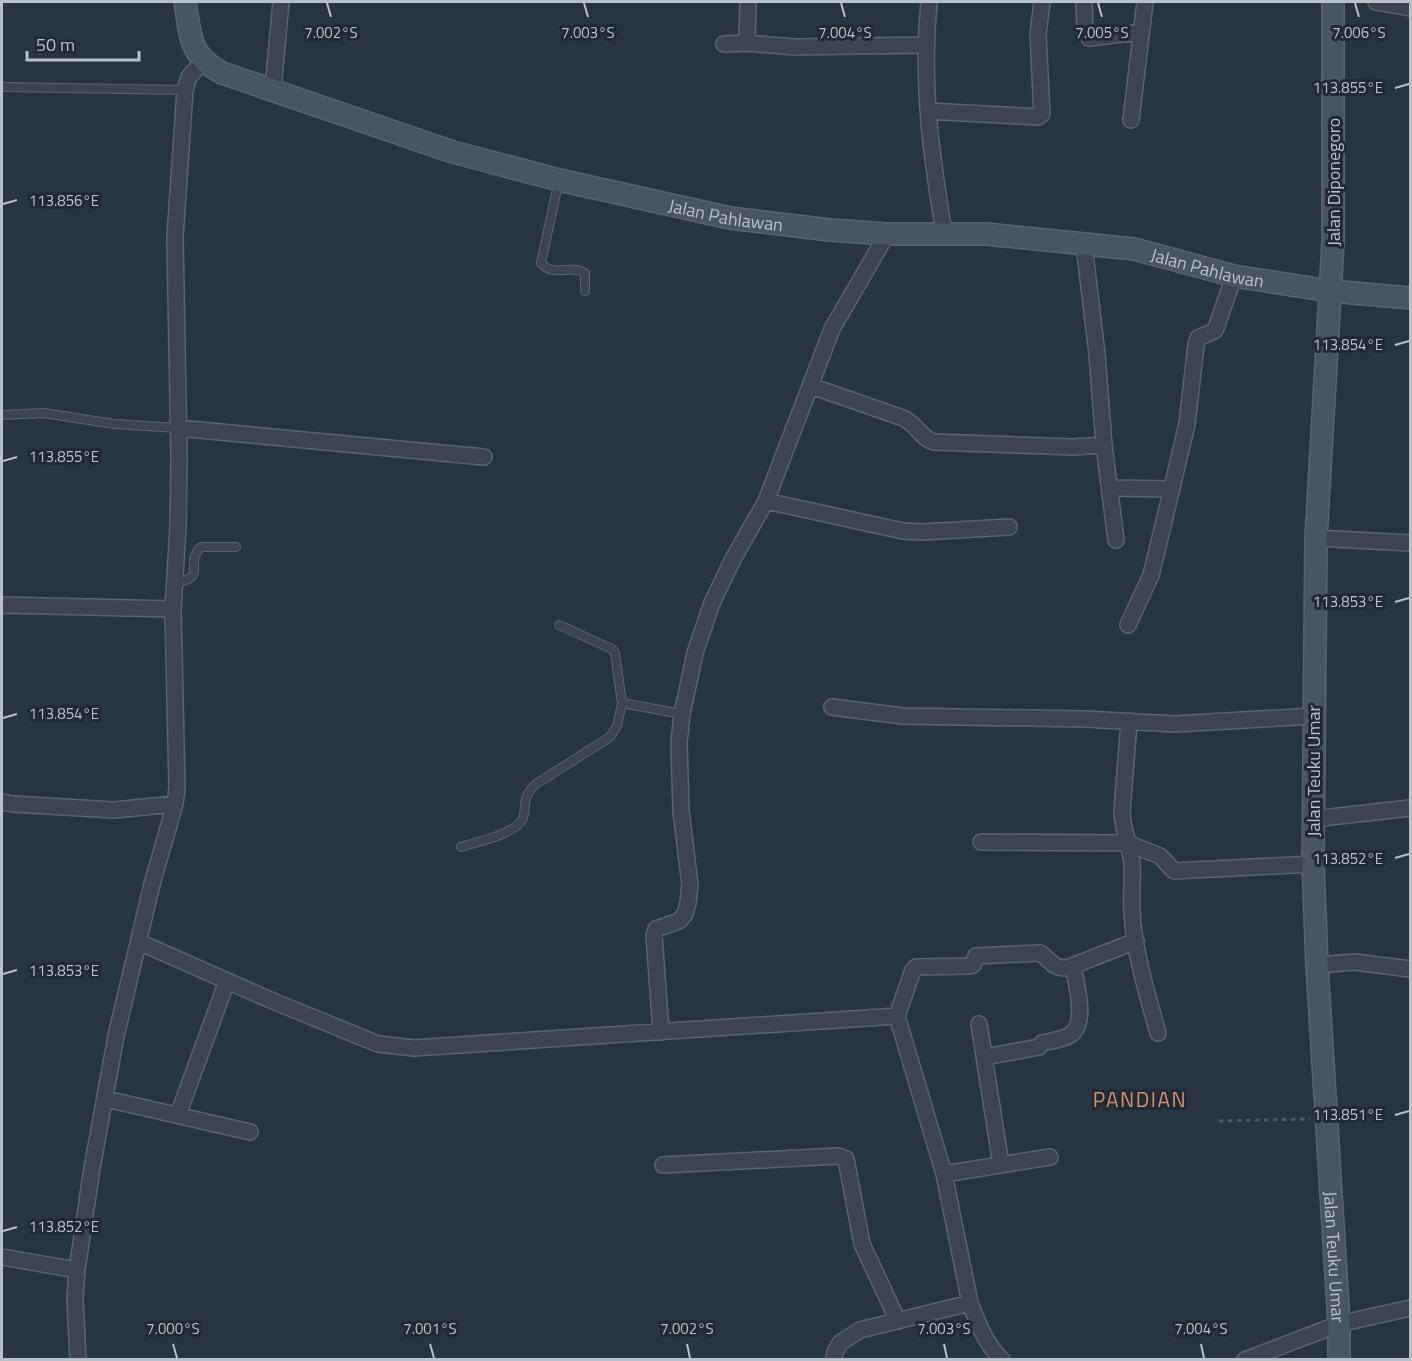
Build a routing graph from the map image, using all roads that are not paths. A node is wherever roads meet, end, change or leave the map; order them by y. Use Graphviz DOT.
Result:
graph roads {
  1 [pos="185,2"];
  2 [pos="281,2"];
  3 [pos="748,2"];
  4 [pos="929,2"];
  5 [pos="1042,2"];
  6 [pos="1084,2"];
  7 [pos="1145,2"];
  8 [pos="1333,2"];
  9 [pos="1376,2"];
  10 [pos="1410,8"];
  11 [pos="1140,32"];
  12 [pos="747,43"];
  13 [pos="724,44"];
  14 [pos="925,45"];
  15 [pos="203,61"];
  16 [pos="2,87"];
  17 [pos="273,89"];
  18 [pos="185,90"];
  19 [pos="928,111"];
  20 [pos="1131,120"];
  21 [pos="559,180"];
  22 [pos="944,233"];
  23 [pos="886,234"];
  24 [pos="1084,245"];
  25 [pos="1234,276"];
  26 [pos="585,291"];
  27 [pos="1330,291"];
  28 [pos="1410,297"];
  29 [pos="811,386"];
  30 [pos="2,415"];
  31 [pos="178,428"];
  32 [pos="1104,445"];
  33 [pos="484,457"];
  34 [pos="1110,488"];
  35 [pos="1172,489"];
  36 [pos="766,501"];
  37 [pos="1009,527"];
  38 [pos="1316,538"];
  39 [pos="1116,540"];
  40 [pos="1410,543"];
  41 [pos="236,547"];
  42 [pos="176,583"];
  43 [pos="2,605"];
  44 [pos="173,609"];
  45 [pos="559,625"];
  46 [pos="1128,625"];
  47 [pos="622,703"];
  48 [pos="832,707"];
  49 [pos="682,714"];
  50 [pos="1313,716"];
  51 [pos="1129,722"];
  52 [pos="2,802"];
  53 [pos="175,804"];
  54 [pos="1410,808"];
  55 [pos="1313,819"];
  56 [pos="981,842"];
  57 [pos="1127,843"];
  58 [pos="460,847"];
  59 [pos="1313,864"];
  60 [pos="1136,941"];
  61 [pos="139,942"];
  62 [pos="1317,965"];
  63 [pos="1073,966"];
  64 [pos="1410,969"];
  65 [pos="227,981"];
  66 [pos="897,1016"];
  67 [pos="980,1024"];
  68 [pos="661,1032"];
  69 [pos="1158,1033"];
  70 [pos="985,1058"];
  71 [pos="106,1099"];
  72 [pos="178,1115"];
  73 [pos="250,1132"];
  74 [pos="1050,1157"];
  75 [pos="663,1165"];
  76 [pos="1001,1165"];
  77 [pos="944,1174"];
  78 [pos="2,1257"];
  79 [pos="78,1270"];
  80 [pos="970,1303"];
  81 [pos="1410,1308"];
  82 [pos="898,1321"];
  83 [pos="1340,1324"];
  84 [pos="78,1359"];
  85 [pos="834,1359"];
  86 [pos="1002,1359"];
  87 [pos="1245,1359"];
  88 [pos="1339,1359"];
  1 -- 15 [label="main road"];
  2 -- 17 [label="street"];
  3 -- 12 [label="street"];
  4 -- 14 [label="street"];
  5 -- 19 [label="street"];
  6 -- 11 [label="street"];
  7 -- 11 [label="street"];
  8 -- 27 [label="main road, Jalan Diponegoro"];
  9 -- 10 [label="street"];
  11 -- 20 [label="street"];
  12 -- 13 [label="street"];
  12 -- 14 [label="street"];
  14 -- 19 [label="street"];
  15 -- 17 [label="main road, Jalan Pahlawan"];
  15 -- 18 [label="street"];
  16 -- 18 [label="lane"];
  17 -- 21 [label="main road, Jalan Pahlawan"];
  18 -- 31 [label="street"];
  19 -- 22 [label="street"];
  21 -- 23 [label="main road, Jalan Pahlawan"];
  21 -- 26 [label="lane"];
  22 -- 23 [label="main road, Jalan Pahlawan"];
  22 -- 24 [label="main road, Jalan Pahlawan"];
  23 -- 29 [label="street"];
  24 -- 25 [label="main road, Jalan Pahlawan"];
  24 -- 32 [label="street"];
  25 -- 27 [label="main road, Jalan Pahlawan"];
  25 -- 35 [label="street"];
  27 -- 28 [label="main road, Jalan Pahlawan"];
  27 -- 38 [label="main road, Jalan Teuku Umar"];
  29 -- 32 [label="street"];
  29 -- 36 [label="street"];
  30 -- 31 [label="lane"];
  31 -- 33 [label="street"];
  31 -- 42 [label="street"];
  32 -- 34 [label="street"];
  34 -- 35 [label="street"];
  34 -- 39 [label="street"];
  35 -- 46 [label="street"];
  36 -- 37 [label="street"];
  36 -- 49 [label="street"];
  38 -- 40 [label="street"];
  38 -- 50 [label="main road, Jalan Teuku Umar"];
  41 -- 42 [label="lane"];
  42 -- 44 [label="street"];
  43 -- 44 [label="street"];
  44 -- 53 [label="street"];
  45 -- 47 [label="lane"];
  47 -- 49 [label="lane"];
  47 -- 58 [label="lane"];
  48 -- 51 [label="street"];
  49 -- 68 [label="street"];
  50 -- 51 [label="street"];
  50 -- 55 [label="main road, Jalan Teuku Umar"];
  51 -- 57 [label="street"];
  52 -- 53 [label="street"];
  53 -- 61 [label="street"];
  54 -- 55 [label="street"];
  55 -- 59 [label="main road, Jalan Teuku Umar"];
  56 -- 57 [label="street"];
  57 -- 59 [label="street"];
  57 -- 60 [label="street"];
  59 -- 62 [label="main road, Jalan Teuku Umar"];
  60 -- 63 [label="street"];
  60 -- 69 [label="street"];
  61 -- 65 [label="street"];
  61 -- 71 [label="street"];
  62 -- 64 [label="street"];
  62 -- 83 [label="main road, Jalan Teuku Umar"];
  63 -- 66 [label="street"];
  63 -- 70 [label="street"];
  65 -- 68 [label="street"];
  65 -- 72 [label="street"];
  66 -- 68 [label="street"];
  66 -- 77 [label="street"];
  67 -- 70 [label="street"];
  70 -- 76 [label="street"];
  71 -- 72 [label="street"];
  71 -- 79 [label="street"];
  72 -- 73 [label="street"];
  74 -- 76 [label="street"];
  75 -- 82 [label="street"];
  76 -- 77 [label="street"];
  77 -- 80 [label="street"];
  78 -- 79 [label="street"];
  79 -- 84 [label="street"];
  80 -- 82 [label="street"];
  80 -- 86 [label="street"];
  81 -- 83 [label="street"];
  82 -- 85 [label="street"];
  83 -- 87 [label="street"];
  83 -- 88 [label="main road, Jalan Teuku Umar"];
}
